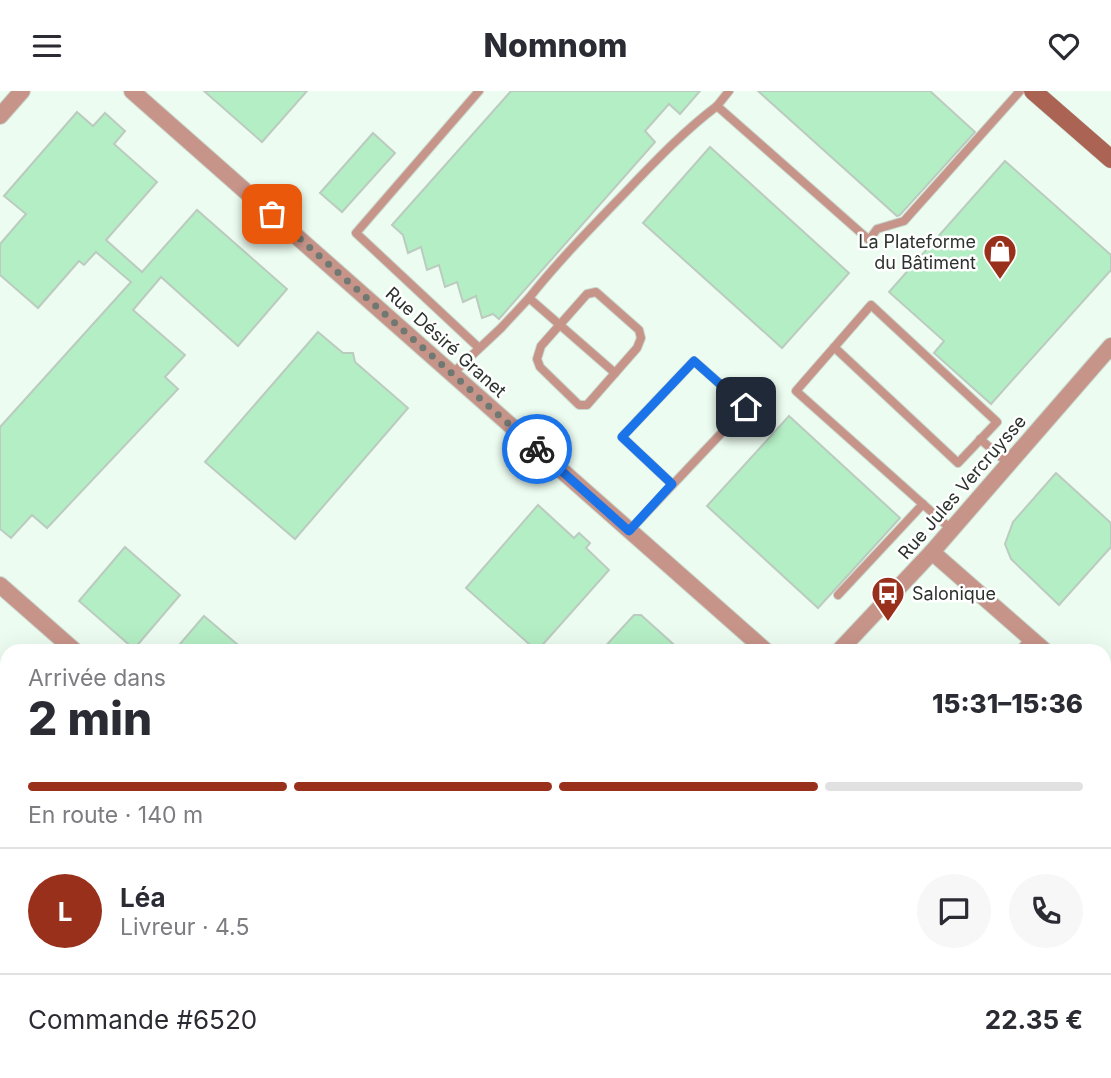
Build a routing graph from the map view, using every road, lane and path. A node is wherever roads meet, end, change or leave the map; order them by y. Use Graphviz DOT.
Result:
graph roads {
  1 [pos="22,91"];
  2 [pos="132,91"];
  3 [pos="479,91"];
  4 [pos="729,91"];
  5 [pos="1020,91"];
  6 [pos="1033,91"];
  7 [pos="718,106"];
  8 [pos="0,116"];
  9 [pos="1111,159"];
  10 [pos="529,297"];
  11 [pos="561,323"];
  12 [pos="1111,346"];
  13 [pos="478,347"];
  14 [pos="834,347"];
  15 [pos="453,373"];
  16 [pos="615,373"];
  17 [pos="981,439"];
  18 [pos="1009,464"];
  19 [pos="672,484"];
  20 [pos="923,504"];
  21 [pos="952,530"];
  22 [pos="629,531"];
  23 [pos="932,552"];
  24 [pos="0,585"];
  25 [pos="838,595"];
  26 [pos="67,644"];
  27 [pos="758,644"];
  28 [pos="846,644"];
  29 [pos="1024,644"];
  1 -- 8 [label="street"];
  2 -- 15 [label="street, Rue Désiré Granet"];
  3 -- 13 [label="lane"];
  4 -- 7 [label="lane"];
  5 -- 7 [label="lane"];
  6 -- 9 [label="main road"];
  7 -- 10 [label="lane"];
  10 -- 11 [label="lane"];
  10 -- 13 [label="lane"];
  11 -- 16 [label="lane"];
  11 -- 16 [label="lane"];
  11 -- 16 [label="lane"];
  12 -- 18 [label="street, Rue Jules Vercruysse"];
  13 -- 15 [label="lane"];
  14 -- 17 [label="lane"];
  14 -- 17 [label="lane"];
  14 -- 20 [label="lane"];
  15 -- 22 [label="street, Rue Désiré Granet"];
  17 -- 18 [label="lane"];
  18 -- 21 [label="street, Rue Jules Vercruysse"];
  19 -- 19 [label="lane"];
  19 -- 22 [label="lane"];
  20 -- 21 [label="lane"];
  20 -- 25 [label="lane"];
  21 -- 23 [label="street, Rue Jules Vercruysse"];
  22 -- 27 [label="street, Rue Désiré Granet"];
  23 -- 28 [label="street, Rue Jules Vercruysse"];
  23 -- 29 [label="street"];
  24 -- 26 [label="street"];
}
